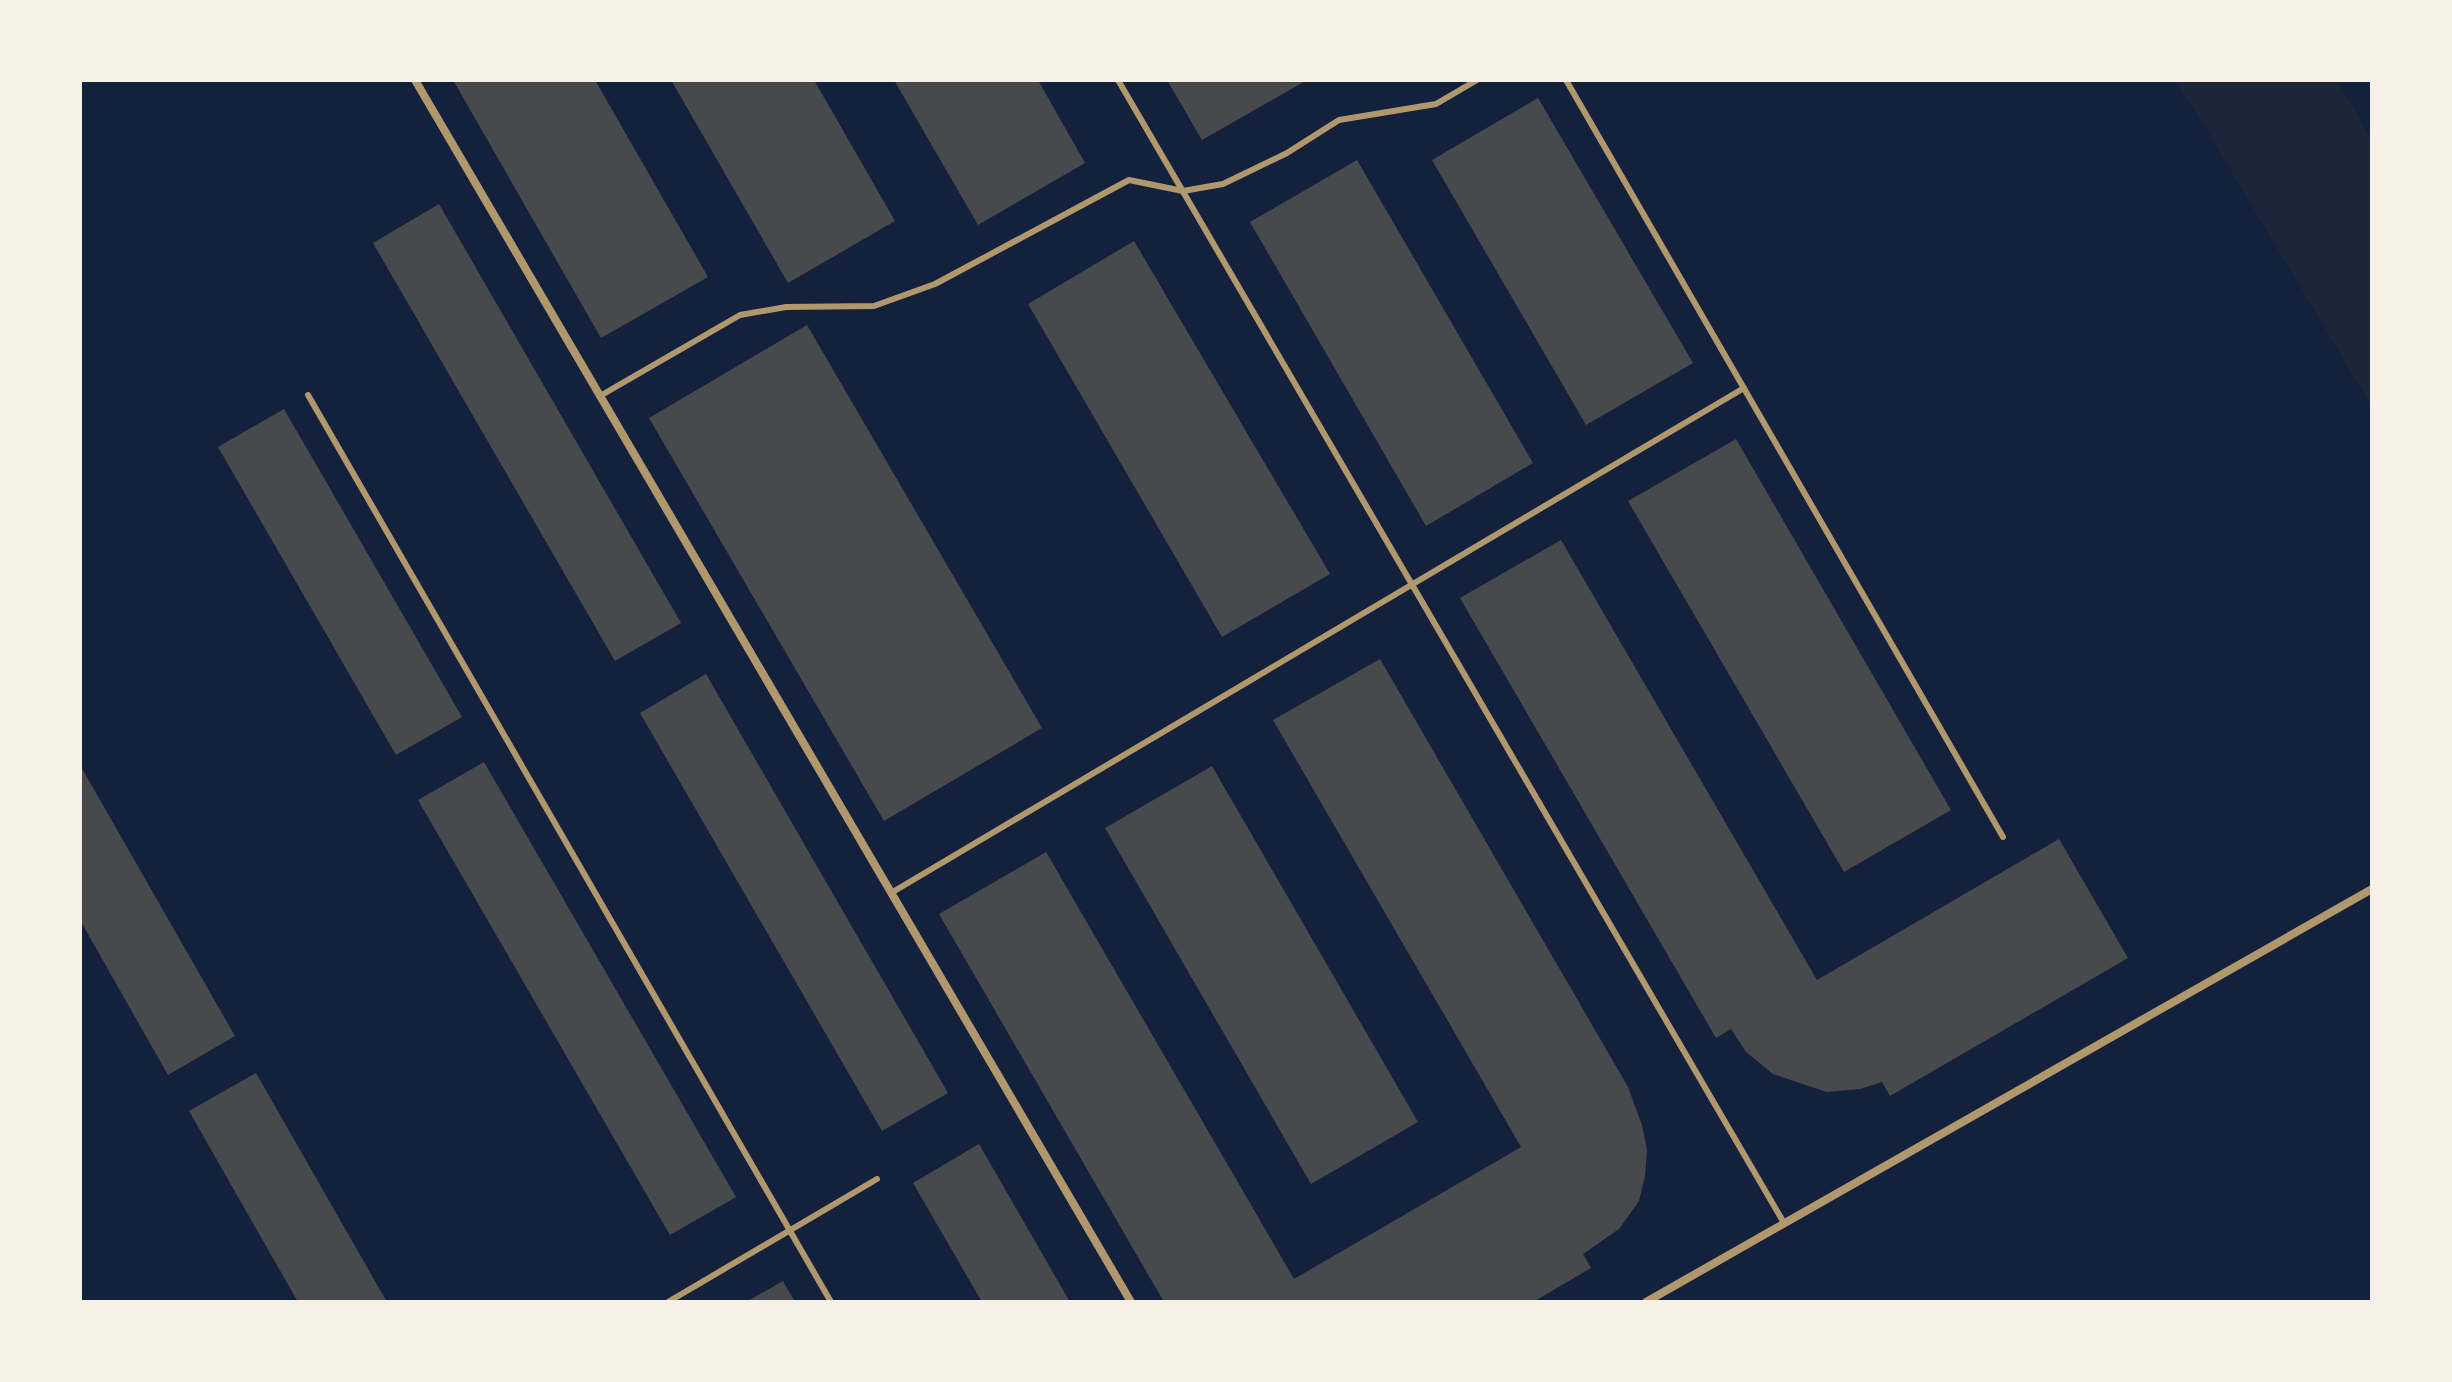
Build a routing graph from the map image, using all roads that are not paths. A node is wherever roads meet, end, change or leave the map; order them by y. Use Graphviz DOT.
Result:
graph roads {
  1 [pos="415,80"];
  2 [pos="1118,80"];
  3 [pos="1477,80"];
  4 [pos="1566,80"];
  5 [pos="1183,191"];
  6 [pos="1744,388"];
  7 [pos="308,395"];
  8 [pos="600,396"];
  9 [pos="1412,584"];
  10 [pos="2003,837"];
  11 [pos="2372,889"];
  12 [pos="891,893"];
  13 [pos="877,1179"];
  14 [pos="1784,1223"];
  15 [pos="789,1230"];
  16 [pos="668,1302"];
  17 [pos="831,1302"];
  18 [pos="1131,1302"];
  19 [pos="1646,1302"];
  1 -- 8 [label="street"];
  2 -- 5 [label="lane"];
  3 -- 5 [label="lane"];
  4 -- 6 [label="lane"];
  5 -- 8 [label="lane"];
  5 -- 9 [label="lane"];
  6 -- 9 [label="lane"];
  6 -- 10 [label="lane"];
  7 -- 15 [label="lane"];
  8 -- 12 [label="street"];
  9 -- 12 [label="lane"];
  9 -- 14 [label="lane"];
  11 -- 14 [label="street"];
  12 -- 18 [label="street"];
  13 -- 15 [label="lane"];
  14 -- 19 [label="street"];
  15 -- 16 [label="lane"];
  15 -- 17 [label="lane"];
}
